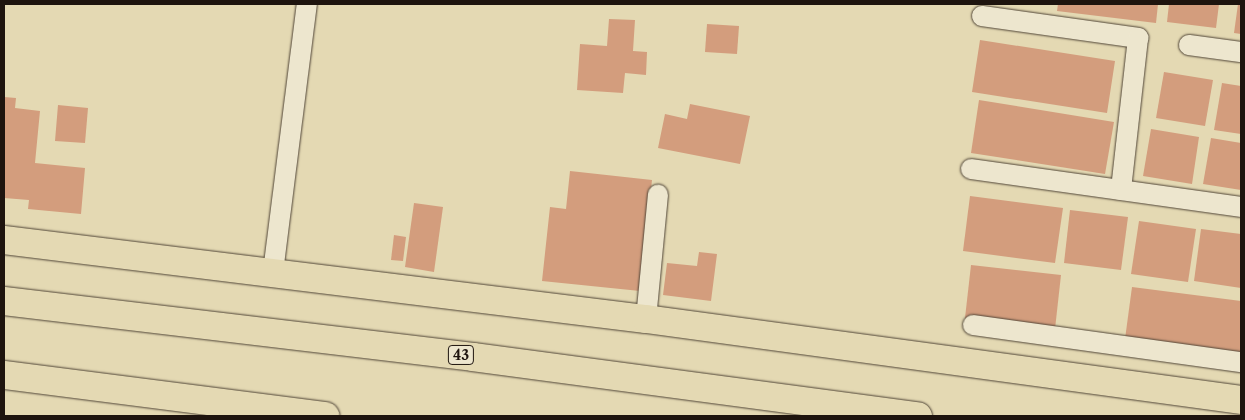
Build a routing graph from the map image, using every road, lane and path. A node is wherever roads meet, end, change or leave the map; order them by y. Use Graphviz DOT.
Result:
graph roads {
  1 [pos="307,4"];
  2 [pos="982,16"];
  3 [pos="1189,45"];
  4 [pos="1241,52"];
  5 [pos="971,170"];
  6 [pos="1121,190"];
  7 [pos="658,195"];
  8 [pos="1241,207"];
  9 [pos="4,240"];
  10 [pos="274,272"];
  11 [pos="4,302"];
  12 [pos="646,318"];
  13 [pos="973,325"];
  14 [pos="1241,362"];
  15 [pos="4,375"];
  16 [pos="1148,389"];
  17 [pos="1241,400"];
  18 [pos="217,409"];
  19 [pos="325,416"];
  20 [pos="918,416"];
  21 [pos="1221,416"];
  1 -- 10 [label="street"];
  2 -- 6 [label="street"];
  3 -- 4 [label="street"];
  5 -- 6 [label="street"];
  6 -- 8 [label="street"];
  7 -- 12 [label="street"];
  9 -- 10 [label="highway"];
  10 -- 12 [label="highway"];
  11 -- 20 [label="highway, 43"];
  12 -- 16 [label="highway"];
  13 -- 14 [label="street"];
  15 -- 18 [label="highway"];
  16 -- 17 [label="highway"];
  16 -- 21 [label="highway"];
  18 -- 19 [label="highway"];
}
